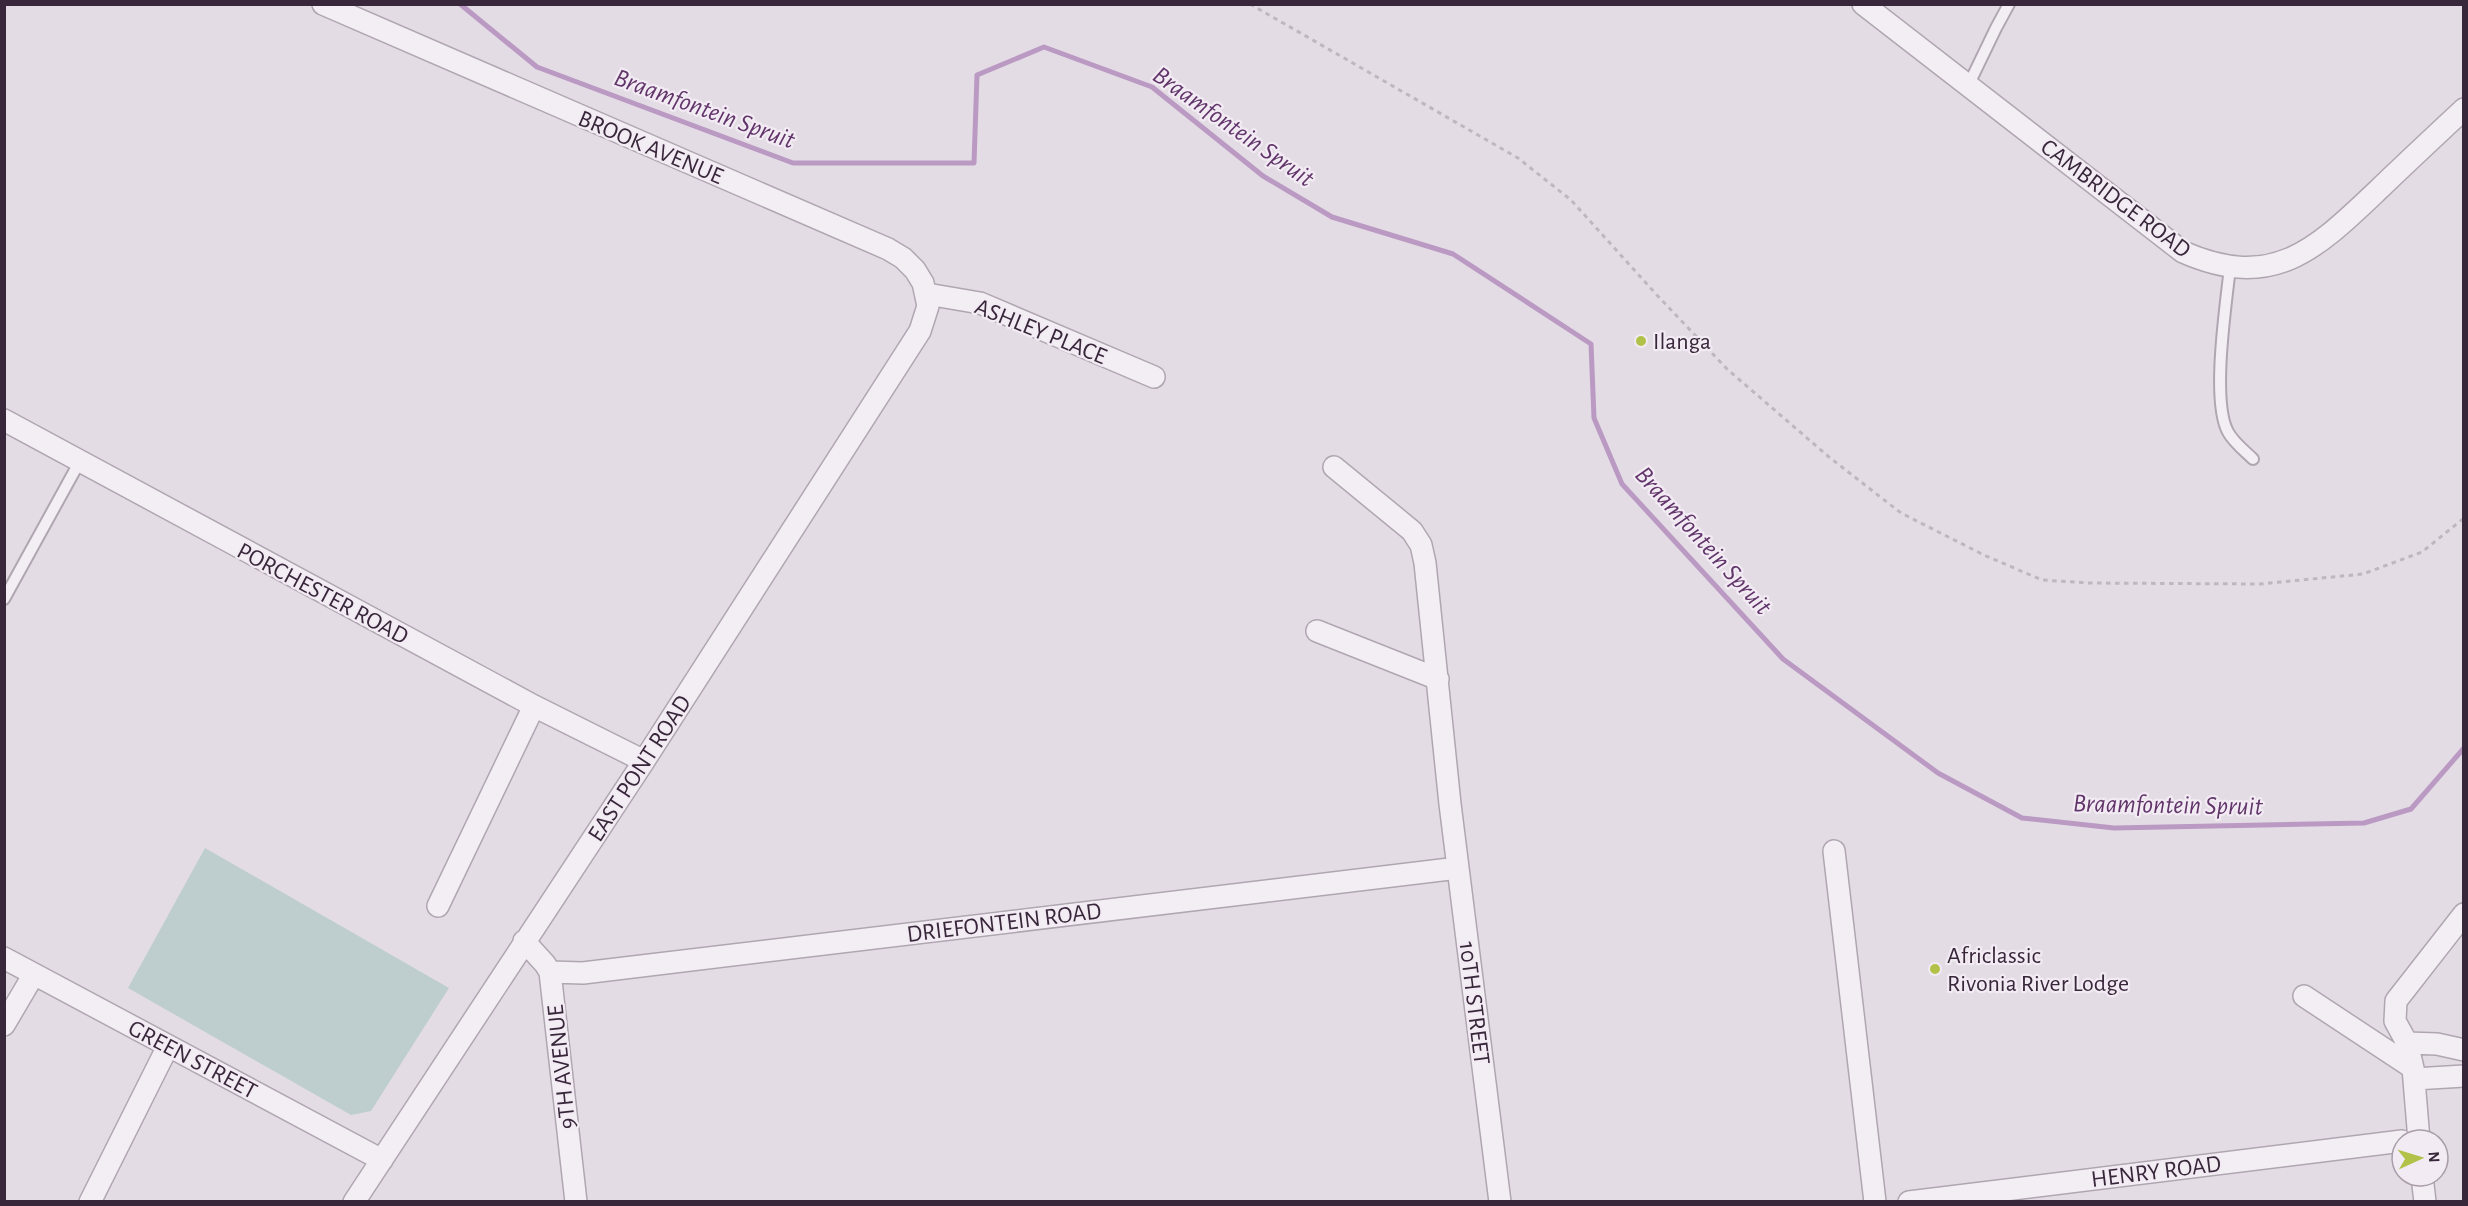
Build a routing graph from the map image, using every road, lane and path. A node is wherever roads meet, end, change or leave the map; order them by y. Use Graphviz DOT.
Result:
graph roads {
  1 [pos="323,4"];
  2 [pos="1250,4"];
  3 [pos="1863,4"];
  4 [pos="2009,4"];
  5 [pos="1968,86"];
  6 [pos="2463,109"];
  7 [pos="2230,267"];
  8 [pos="927,294"];
  9 [pos="1154,377"];
  10 [pos="4,420"];
  11 [pos="2253,459"];
  12 [pos="80,461"];
  13 [pos="1334,467"];
  14 [pos="2463,518"];
  15 [pos="4,599"];
  16 [pos="1317,631"];
  17 [pos="1438,679"];
  18 [pos="534,706"];
  19 [pos="644,761"];
  20 [pos="1834,851"];
  21 [pos="1458,868"];
  22 [pos="438,906"];
  23 [pos="2463,914"];
  24 [pos="524,941"];
  25 [pos="4,958"];
  26 [pos="550,972"];
  27 [pos="34,974"];
  28 [pos="2304,996"];
  29 [pos="4,1025"];
  30 [pos="2407,1043"];
  31 [pos="168,1046"];
  32 [pos="2463,1050"];
  33 [pos="2414,1073"];
  34 [pos="2463,1076"];
  35 [pos="2412,1128"];
  36 [pos="2390,1143"];
  37 [pos="382,1160"];
  38 [pos="1954,1199"];
  39 [pos="90,1202"];
  40 [pos="354,1202"];
  41 [pos="576,1202"];
  42 [pos="1500,1202"];
  43 [pos="1875,1202"];
  44 [pos="1909,1202"];
  1 -- 8 [label="street, BROOK AVENUE"];
  2 -- 14 [label="path"];
  3 -- 5 [label="street, CAMBRIDGE ROAD"];
  4 -- 5 [label="lane"];
  5 -- 7 [label="street, CAMBRIDGE ROAD"];
  6 -- 7 [label="street, CAMBRIDGE ROAD"];
  7 -- 11 [label="lane"];
  8 -- 9 [label="street, ASHLEY PLACE"];
  8 -- 19 [label="street, EAST PONT ROAD"];
  10 -- 12 [label="street, PORCHESTER ROAD"];
  12 -- 15 [label="lane"];
  12 -- 18 [label="street, PORCHESTER ROAD"];
  13 -- 17 [label="street, 10TH STREET"];
  16 -- 17 [label="street"];
  17 -- 21 [label="street, 10TH STREET"];
  18 -- 19 [label="street, PORCHESTER ROAD"];
  18 -- 22 [label="street"];
  19 -- 24 [label="street, EAST PONT ROAD"];
  20 -- 43 [label="street"];
  21 -- 26 [label="street, DRIEFONTEIN ROAD"];
  21 -- 42 [label="street, 10TH STREET"];
  23 -- 30 [label="street"];
  24 -- 26 [label="street, 9TH AVENUE"];
  24 -- 37 [label="street, EAST PONT ROAD"];
  25 -- 27 [label="street, GREEN STREET"];
  26 -- 41 [label="street, 9TH AVENUE"];
  27 -- 29 [label="street"];
  27 -- 31 [label="street, GREEN STREET"];
  28 -- 33 [label="street"];
  30 -- 32 [label="street"];
  30 -- 33 [label="street"];
  31 -- 37 [label="street, GREEN STREET"];
  31 -- 39 [label="street"];
  33 -- 34 [label="street"];
  33 -- 35 [label="street"];
  36 -- 38 [label="street, HENRY ROAD"];
  37 -- 40 [label="street, EAST PONT ROAD"];
  38 -- 44 [label="street, HENRY ROAD"];
}
